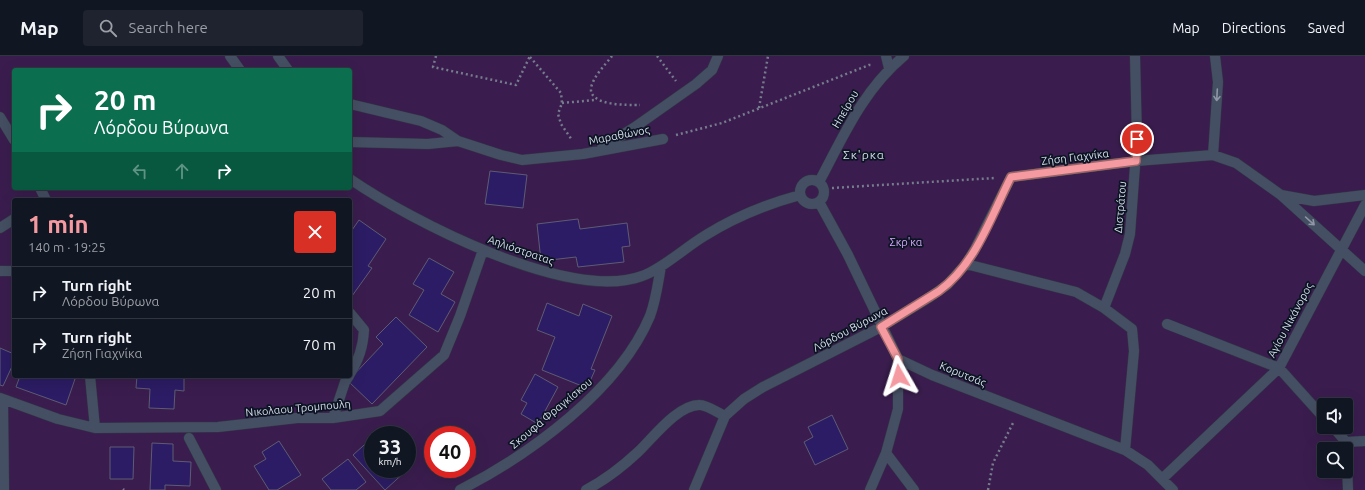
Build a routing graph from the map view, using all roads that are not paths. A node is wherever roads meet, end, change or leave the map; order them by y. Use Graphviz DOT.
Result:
graph roads {
  1 [pos="230,56"];
  2 [pos="278,56"];
  3 [pos="718,56"];
  4 [pos="886,56"];
  5 [pos="904,56"];
  6 [pos="1136,56"];
  7 [pos="1215,56"];
  8 [pos="239,68"];
  9 [pos="287,68"];
  10 [pos="889,68"];
  11 [pos="352,104"];
  12 [pos="0,117"];
  13 [pos="12,137"];
  14 [pos="663,138"];
  15 [pos="458,141"];
  16 [pos="352,142"];
  17 [pos="596,152"];
  18 [pos="1213,155"];
  19 [pos="1136,161"];
  20 [pos="1011,177"];
  21 [pos="352,180"];
  22 [pos="821,185"];
  23 [pos="800,195"];
  24 [pos="1281,195"];
  25 [pos="1365,195"];
  26 [pos="818,202"];
  27 [pos="1365,205"];
  28 [pos="12,220"];
  29 [pos="0,228"];
  30 [pos="1341,249"];
  31 [pos="483,250"];
  32 [pos="966,264"];
  33 [pos="661,266"];
  34 [pos="12,271"];
  35 [pos="1365,271"];
  36 [pos="1,274"];
  37 [pos="1104,308"];
  38 [pos="352,315"];
  39 [pos="1168,324"];
  40 [pos="881,327"];
  41 [pos="898,359"];
  42 [pos="1279,368"];
  43 [pos="352,370"];
  44 [pos="90,378"];
  45 [pos="347,378"];
  46 [pos="2,399"];
  47 [pos="1317,410"];
  48 [pos="725,416"];
  49 [pos="333,418"];
  50 [pos="95,428"];
  51 [pos="1339,434"];
  52 [pos="189,438"];
  53 [pos="1365,441"];
  54 [pos="1346,442"];
  55 [pos="1125,450"];
  56 [pos="886,453"];
  57 [pos="1348,478"];
  58 [pos="1162,479"];
  59 [pos="4,490"];
  60 [pos="216,490"];
  61 [pos="460,490"];
  62 [pos="586,490"];
  63 [pos="694,490"];
  64 [pos="870,490"];
  65 [pos="914,490"];
  66 [pos="1173,490"];
  67 [pos="1348,490"];
  1 -- 8 [label="street"];
  2 -- 9 [label="street"];
  3 -- 17 [label="street"];
  4 -- 10 [label="street"];
  5 -- 10 [label="street, Ηπείρου"];
  6 -- 19 [label="street, Διστράτου"];
  7 -- 18 [label="street, one-way"];
  10 -- 22 [label="street, Ηπείρου"];
  11 -- 15 [label="street, Μαραθώνος"];
  12 -- 13 [label="street"];
  14 -- 17 [label="street, Μαραθώνος"];
  15 -- 16 [label="street"];
  15 -- 17 [label="street, Μαραθώνος"];
  18 -- 19 [label="street, Ζήση Γιαχνίκα"];
  18 -- 24 [label="street, Ζήση Γιαχνίκα"];
  19 -- 20 [label="street, Ζήση Γιαχνίκα"];
  19 -- 37 [label="street, Διστράτου"];
  20 -- 32 [label="street, Λόρδου Βύρωνα"];
  21 -- 31 [label="street, Αηλιόστρατας"];
  22 -- 23 [label="street"];
  22 -- 26 [label="street"];
  23 -- 26 [label="street"];
  23 -- 33 [label="street, Αηλιόστρατας"];
  24 -- 25 [label="street, Ζήση Γιαχνίκα"];
  24 -- 30 [label="street, one-way"];
  26 -- 40 [label="street"];
  27 -- 30 [label="street, Αγίου Νικάνορος"];
  28 -- 29 [label="street"];
  30 -- 35 [label="street"];
  30 -- 42 [label="street, Αγίου Νικάνορος"];
  31 -- 33 [label="street, Αηλιόστρατας"];
  31 -- 49 [label="street, Νικολαου Τρομπουλη"];
  32 -- 37 [label="street"];
  32 -- 40 [label="street, Λόρδου Βύρωνα"];
  33 -- 61 [label="street, Σκουφά Φραγκίσκου"];
  34 -- 36 [label="street"];
  37 -- 55 [label="street"];
  38 -- 43 [label="street"];
  39 -- 42 [label="street"];
  40 -- 41 [label="street"];
  40 -- 48 [label="street, Λόρδου Βύρωνα"];
  41 -- 55 [label="street, Κορυτσάς"];
  41 -- 56 [label="street"];
  42 -- 47 [label="street"];
  42 -- 58 [label="street, Αγίου Νικάνορος"];
  44 -- 50 [label="street"];
  45 -- 49 [label="street"];
  46 -- 50 [label="street, Νικολαου Τρομπουλη"];
  46 -- 59 [label="street"];
  48 -- 62 [label="street"];
  48 -- 63 [label="street, Λόρδου Βύρωνα"];
  49 -- 50 [label="street, Νικολαου Τρομπουλη"];
  51 -- 54 [label="street"];
  52 -- 60 [label="street"];
  53 -- 54 [label="street"];
  55 -- 58 [label="street, Κορυτσάς"];
  56 -- 64 [label="street"];
  56 -- 65 [label="street"];
  57 -- 67 [label="street"];
  58 -- 66 [label="street, Κορυτσάς"];
}
